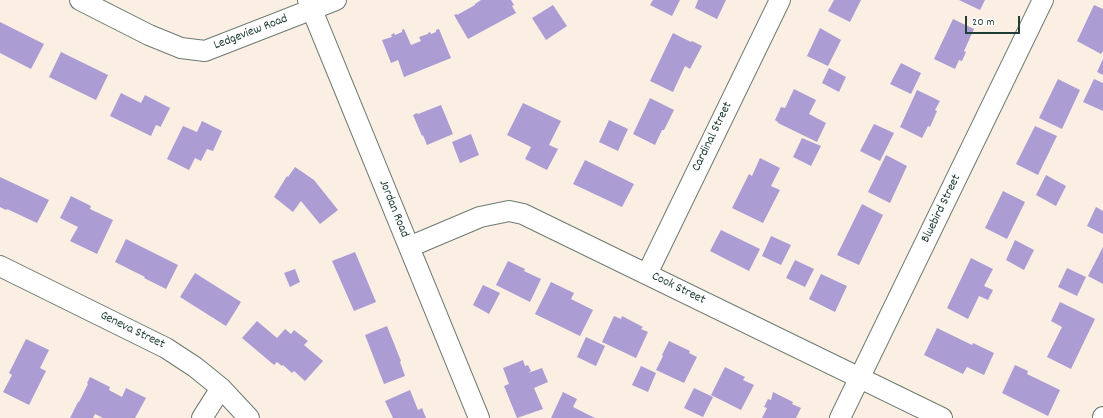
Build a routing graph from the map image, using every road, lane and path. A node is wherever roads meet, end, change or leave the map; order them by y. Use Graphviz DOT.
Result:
graph roads {
  1 [pos="80,0"];
  2 [pos="336,0"];
  3 [pos="780,0"];
  4 [pos="1043,0"];
  5 [pos="310,5"];
  6 [pos="409,247"];
  7 [pos="1,268"];
  8 [pos="647,274"];
  9 [pos="860,378"];
  10 [pos="221,388"];
  11 [pos="202,418"];
  12 [pos="248,418"];
  13 [pos="479,418"];
  14 [pos="840,418"];
  15 [pos="942,418"];
  1 -- 5 [label="street, Ledgeview Road"];
  2 -- 5 [label="street, Ledgeview Road"];
  3 -- 8 [label="street, Cardinal Street"];
  4 -- 9 [label="street, Bluebird Street"];
  5 -- 6 [label="street, Jordan Road"];
  6 -- 8 [label="street, Cook Street"];
  6 -- 13 [label="street, Jordan Road"];
  7 -- 10 [label="street, Geneva Street"];
  8 -- 9 [label="street, Cook Street"];
  9 -- 14 [label="street, Bluebird Street"];
  9 -- 15 [label="street, Cook Street"];
  10 -- 11 [label="street"];
  10 -- 12 [label="street, Geneva Street"];
}
